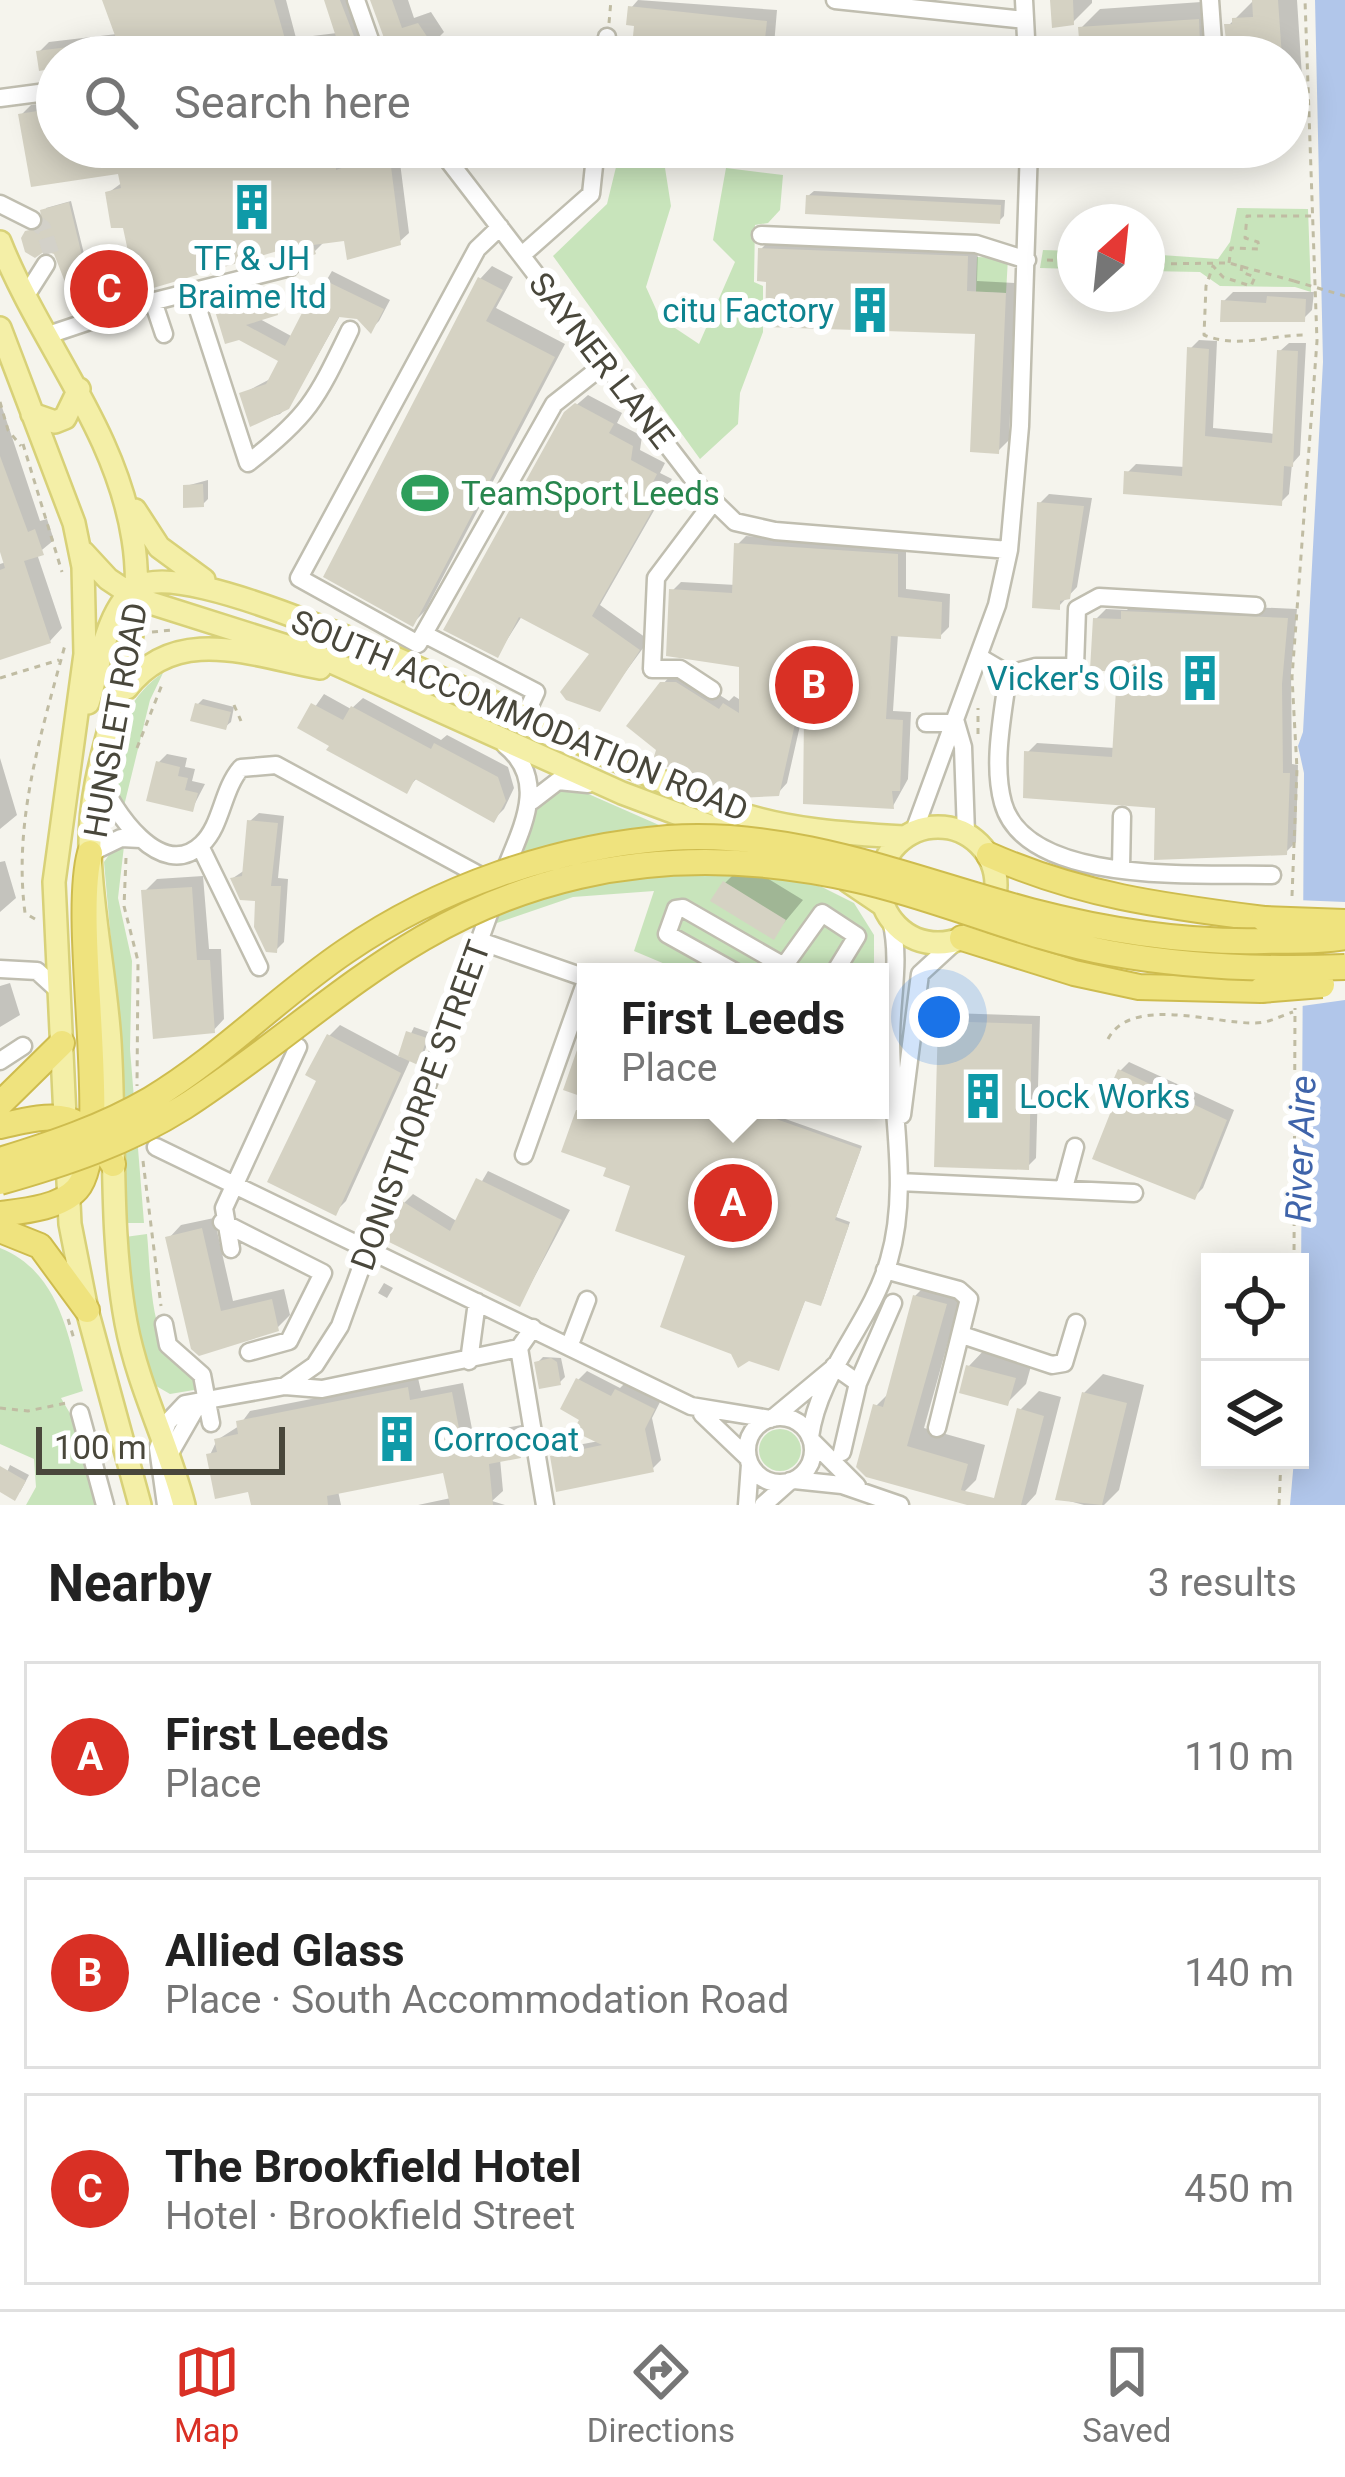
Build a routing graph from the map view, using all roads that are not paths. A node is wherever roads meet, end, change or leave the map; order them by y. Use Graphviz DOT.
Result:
graph roads {
  1 [pos="356,0"];
  2 [pos="835,0"];
  3 [pos="1024,0"];
  4 [pos="1210,0"];
  5 [pos="1024,20"];
  6 [pos="369,36"];
  7 [pos="1025,36"];
  8 [pos="1213,36"];
  9 [pos="36,94"];
  10 [pos="0,98"];
  11 [pos="454,168"];
  12 [pos="594,168"];
  13 [pos="1029,168"];
  14 [pos="0,204"];
  15 [pos="32,220"];
  16 [pos="500,227"];
  17 [pos="761,235"];
  18 [pos="0,242"];
  19 [pos="522,255"];
  20 [pos="1027,259"];
  21 [pos="46,264"];
  22 [pos="290,267"];
  23 [pos="192,291"];
  24 [pos="25,297"];
  25 [pos="152,301"];
  26 [pos="0,328"];
  27 [pos="350,330"];
  28 [pos="164,334"];
  29 [pos="45,335"];
  30 [pos="606,363"];
  31 [pos="79,389"];
  32 [pos="27,422"];
  33 [pos="116,473"];
  34 [pos="713,501"];
  35 [pos="79,544"];
  36 [pos="1009,550"];
  37 [pos="226,591"];
  38 [pos="135,594"];
  39 [pos="1256,606"];
  40 [pos="424,634"];
  41 [pos="979,657"];
  42 [pos="351,674"];
  43 [pos="1007,674"];
  44 [pos="712,690"];
  45 [pos="123,693"];
  46 [pos="524,718"];
  47 [pos="926,723"];
  48 [pos="956,723"];
  49 [pos="479,728"];
  50 [pos="99,777"];
  51 [pos="66,778"];
  52 [pos="622,794"];
  53 [pos="528,807"];
  54 [pos="1122,816"];
  55 [pos="966,833"];
  56 [pos="909,834"];
  57 [pos="137,839"];
  58 [pos="200,846"];
  59 [pos="90,853"];
  60 [pos="988,855"];
  61 [pos="1121,868"];
  62 [pos="1271,874"];
  63 [pos="499,886"];
  64 [pos="887,912"];
  65 [pos="1345,922"];
  66 [pos="1265,930"];
  67 [pos="1345,937"];
  68 [pos="960,939"];
  69 [pos="479,941"];
  70 [pos="719,963"];
  71 [pos="778,963"];
  72 [pos="786,963"];
  73 [pos="840,963"];
  74 [pos="259,967"];
  75 [pos="1345,967"];
  76 [pos="0,969"];
  77 [pos="577,977"];
  78 [pos="1261,978"];
  79 [pos="1345,979"];
  80 [pos="59,991"];
  81 [pos="577,1005"];
  82 [pos="889,1015"];
  83 [pos="62,1043"];
  84 [pos="23,1046"];
  85 [pos="298,1047"];
  86 [pos="0,1061"];
  87 [pos="0,1104"];
  88 [pos="889,1106"];
  89 [pos="67,1118"];
  90 [pos="0,1126"];
  91 [pos="93,1131"];
  92 [pos="898,1134"];
  93 [pos="1075,1147"];
  94 [pos="149,1148"];
  95 [pos="524,1155"];
  96 [pos="0,1160"];
  97 [pos="113,1164"];
  98 [pos="0,1182"];
  99 [pos="899,1182"];
  100 [pos="236,1185"];
  101 [pos="1064,1188"];
  102 [pos="1134,1193"];
  103 [pos="69,1196"];
  104 [pos="0,1214"];
  105 [pos="222,1222"];
  106 [pos="0,1230"];
  107 [pos="369,1248"];
  108 [pos="231,1249"];
  109 [pos="885,1270"];
  110 [pos="587,1300"];
  111 [pos="477,1302"];
  112 [pos="893,1303"];
  113 [pos="77,1313"];
  114 [pos="1076,1323"];
  115 [pos="164,1324"];
  116 [pos="532,1328"];
  117 [pos="962,1335"];
  118 [pos="569,1347"];
  119 [pos="519,1348"];
  120 [pos="249,1352"];
  121 [pos="469,1361"];
  122 [pos="833,1367"];
  123 [pos="858,1383"];
  124 [pos="285,1386"];
  125 [pos="143,1390"];
  126 [pos="196,1404"];
  127 [pos="692,1406"];
  128 [pos="78,1407"];
  129 [pos="771,1419"];
  130 [pos="211,1424"];
  131 [pos="937,1427"];
  132 [pos="811,1439"];
  133 [pos="166,1445"];
  134 [pos="842,1451"];
  135 [pos="749,1460"];
  136 [pos="792,1480"];
  137 [pos="862,1490"];
  138 [pos="105,1505"];
  139 [pos="140,1505"];
  140 [pos="166,1505"];
  141 [pos="184,1505"];
  142 [pos="545,1505"];
  143 [pos="746,1505"];
  144 [pos="763,1505"];
  145 [pos="900,1505"];
  1 -- 6 [label="street"];
  2 -- 5 [label="street"];
  3 -- 5 [label="street"];
  4 -- 8 [label="street"];
  5 -- 7 [label="street"];
  9 -- 10 [label="street"];
  11 -- 16 [label="street, SAYNER LANE"];
  12 -- 19 [label="street"];
  13 -- 20 [label="street"];
  14 -- 15 [label="street"];
  16 -- 19 [label="street, SAYNER LANE"];
  16 -- 40 [label="street"];
  17 -- 20 [label="street"];
  18 -- 24 [label="main road, HUNSLET ROAD"];
  19 -- 30 [label="street, SAYNER LANE"];
  20 -- 36 [label="street"];
  21 -- 24 [label="street"];
  22 -- 23 [label="street"];
  23 -- 25 [label="street"];
  23 -- 27 [label="street"];
  24 -- 29 [label="main road, HUNSLET ROAD"];
  25 -- 28 [label="street"];
  25 -- 29 [label="street"];
  26 -- 32 [label="main road, HUNSLET ROAD"];
  29 -- 31 [label="main road, HUNSLET ROAD"];
  30 -- 34 [label="street, SAYNER LANE"];
  30 -- 40 [label="street"];
  31 -- 32 [label="main road"];
  31 -- 33 [label="main road, HUNSLET ROAD"];
  32 -- 35 [label="main road, HUNSLET ROAD"];
  33 -- 37 [label="main road"];
  33 -- 38 [label="main road, HUNSLET ROAD"];
  34 -- 36 [label="street, SAYNER LANE"];
  34 -- 44 [label="street"];
  35 -- 38 [label="main road"];
  35 -- 51 [label="main road, HUNSLET ROAD"];
  36 -- 41 [label="street"];
  37 -- 38 [label="main road, SOUTH ACCOMMODATION ROAD"];
  37 -- 46 [label="main road, SOUTH ACCOMMODATION ROAD"];
  38 -- 42 [label="main road, SOUTH ACCOMMODATION ROAD"];
  38 -- 45 [label="main road, HUNSLET ROAD"];
  38 -- 51 [label="main road"];
  39 -- 43 [label="street"];
  40 -- 46 [label="street"];
  41 -- 43 [label="street"];
  41 -- 48 [label="street"];
  42 -- 45 [label="main road"];
  42 -- 49 [label="main road, SOUTH ACCOMMODATION ROAD"];
  43 -- 61 [label="street"];
  45 -- 50 [label="main road, HUNSLET ROAD"];
  46 -- 56 [label="main road, SOUTH ACCOMMODATION ROAD"];
  47 -- 48 [label="street"];
  48 -- 55 [label="street"];
  48 -- 56 [label="street"];
  49 -- 52 [label="main road, SOUTH ACCOMMODATION ROAD"];
  49 -- 53 [label="street"];
  50 -- 57 [label="street"];
  50 -- 59 [label="main road, HUNSLET ROAD"];
  51 -- 80 [label="main road, HUNSLET ROAD"];
  52 -- 53 [label="street"];
  52 -- 64 [label="main road, SOUTH ACCOMMODATION ROAD"];
  53 -- 63 [label="street, DONISTHORPE STREET"];
  54 -- 61 [label="street"];
  55 -- 56 [label="main road, SOUTH ACCOMMODATION ROAD"];
  55 -- 60 [label="main road"];
  56 -- 64 [label="main road"];
  57 -- 58 [label="street"];
  57 -- 59 [label="street"];
  58 -- 63 [label="street"];
  58 -- 74 [label="street"];
  59 -- 91 [label="highway"];
  59 -- 97 [label="main road, HUNSLET ROAD"];
  60 -- 66 [label="highway"];
  60 -- 68 [label="main road"];
  61 -- 62 [label="street"];
  63 -- 69 [label="street, DONISTHORPE STREET"];
  64 -- 68 [label="main road, SOUTH ACCOMMODATION ROAD"];
  64 -- 82 [label="street"];
  65 -- 66 [label="highway, bridge"];
  66 -- 67 [label="highway, bridge"];
  66 -- 96 [label="highway, bridge"];
  68 -- 78 [label="highway"];
  68 -- 92 [label="street"];
  69 -- 77 [label="street"];
  69 -- 107 [label="street, DONISTHORPE STREET"];
  70 -- 71 [label="street"];
  72 -- 73 [label="street"];
  75 -- 78 [label="highway, bridge"];
  76 -- 80 [label="street"];
  78 -- 79 [label="highway, bridge"];
  78 -- 98 [label="highway, bridge"];
  80 -- 83 [label="main road, HUNSLET ROAD"];
  81 -- 95 [label="street"];
  83 -- 87 [label="highway"];
  83 -- 89 [label="main road, HUNSLET ROAD"];
  84 -- 86 [label="street"];
  85 -- 100 [label="street"];
  88 -- 92 [label="street"];
  89 -- 90 [label="highway"];
  89 -- 91 [label="highway"];
  89 -- 103 [label="main road, HUNSLET ROAD"];
  91 -- 97 [label="highway"];
  91 -- 103 [label="highway"];
  92 -- 99 [label="street"];
  93 -- 101 [label="street"];
  94 -- 100 [label="street"];
  97 -- 125 [label="main road, HUNSLET ROAD"];
  99 -- 101 [label="street"];
  99 -- 109 [label="street"];
  100 -- 105 [label="street"];
  100 -- 107 [label="street"];
  101 -- 102 [label="street"];
  103 -- 104 [label="highway"];
  103 -- 113 [label="main road, HUNSLET ROAD"];
  105 -- 108 [label="street"];
  105 -- 120 [label="street"];
  106 -- 113 [label="highway"];
  107 -- 111 [label="street"];
  107 -- 124 [label="street, DONISTHORPE STREET"];
  109 -- 117 [label="street"];
  109 -- 122 [label="street"];
  110 -- 118 [label="street"];
  111 -- 116 [label="street"];
  111 -- 121 [label="street"];
  112 -- 123 [label="street"];
  113 -- 139 [label="main road, HUNSLET ROAD"];
  114 -- 117 [label="street"];
  115 -- 126 [label="street"];
  116 -- 118 [label="street"];
  116 -- 119 [label="street"];
  117 -- 131 [label="street"];
  118 -- 127 [label="street"];
  119 -- 121 [label="street"];
  119 -- 142 [label="street"];
  121 -- 124 [label="street"];
  122 -- 123 [label="street"];
  122 -- 129 [label="street"];
  122 -- 132 [label="street"];
  123 -- 134 [label="street"];
  124 -- 126 [label="street"];
  125 -- 126 [label="street"];
  125 -- 133 [label="main road, HUNSLET ROAD"];
  126 -- 130 [label="street"];
  126 -- 133 [label="street"];
  127 -- 129 [label="street"];
  127 -- 135 [label="street"];
  128 -- 138 [label="street"];
  129 -- 132 [label="street"];
  129 -- 135 [label="street"];
  132 -- 136 [label="street"];
  132 -- 137 [label="street"];
  133 -- 140 [label="street, HUNSLET ROAD"];
  133 -- 141 [label="main road, HUNSLET ROAD"];
  135 -- 136 [label="street"];
  135 -- 143 [label="street"];
  136 -- 137 [label="street"];
  136 -- 144 [label="street"];
  137 -- 145 [label="street"];
}
